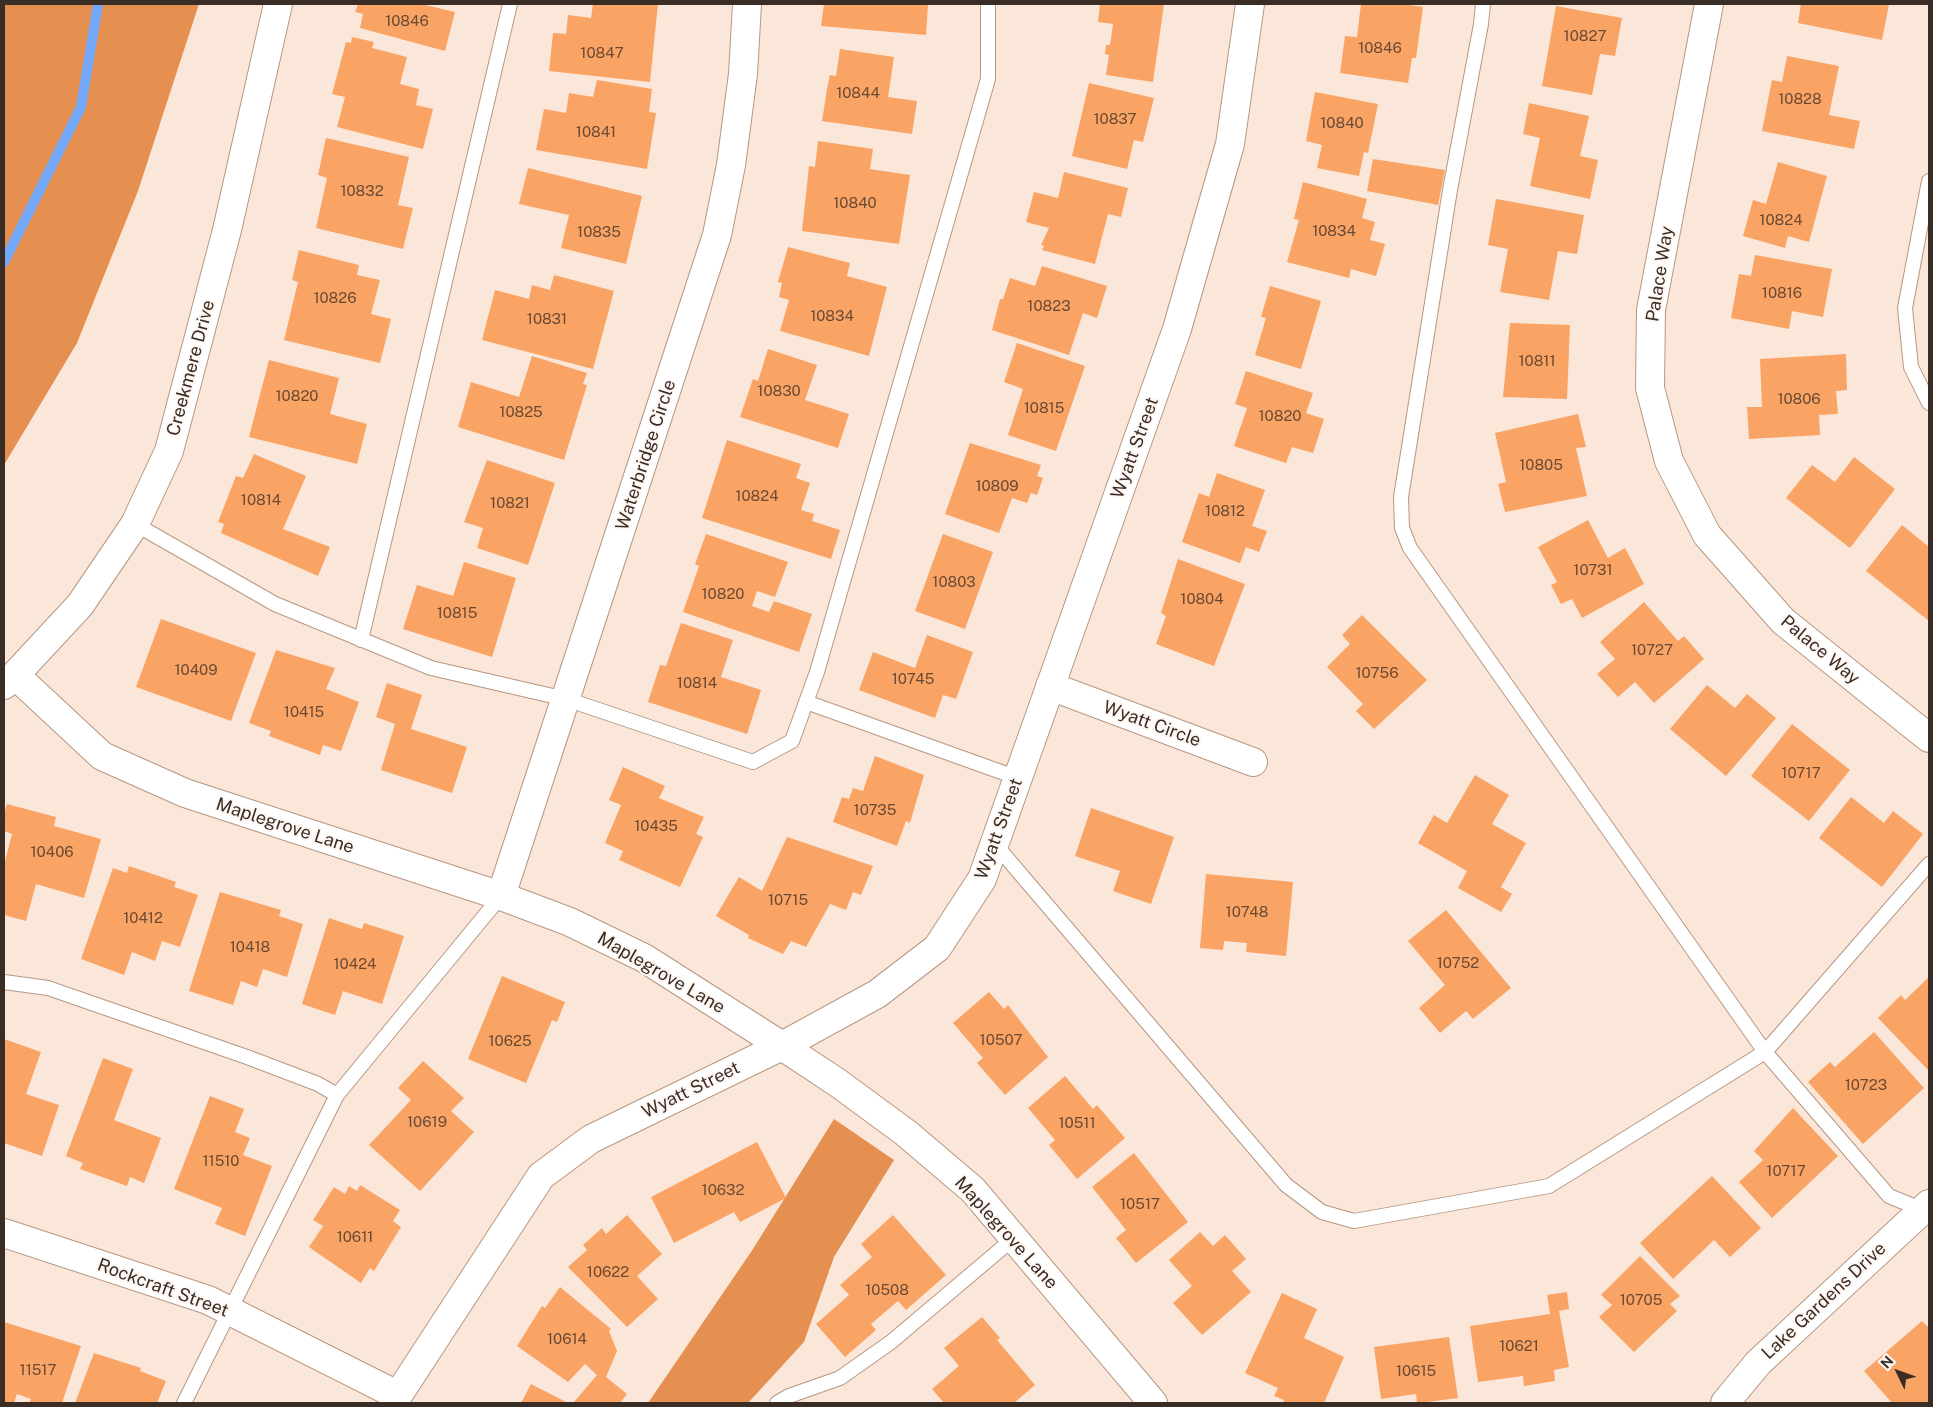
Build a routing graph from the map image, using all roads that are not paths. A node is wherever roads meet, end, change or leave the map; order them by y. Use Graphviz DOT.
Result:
graph roads {
  1 [pos="278,4"];
  2 [pos="510,4"];
  3 [pos="747,4"];
  4 [pos="988,4"];
  5 [pos="1250,4"];
  6 [pos="1482,4"];
  7 [pos="1709,4"];
  8 [pos="1929,181"];
  9 [pos="1929,403"];
  10 [pos="136,524"];
  11 [pos="361,640"];
  12 [pos="10,680"];
  13 [pos="1050,686"];
  14 [pos="566,699"];
  15 [pos="806,702"];
  16 [pos="1929,738"];
  17 [pos="1253,762"];
  18 [pos="1018,778"];
  19 [pos="994,843"];
  20 [pos="1929,864"];
  21 [pos="501,896"];
  22 [pos="4,982"];
  23 [pos="782,1046"];
  24 [pos="1765,1052"];
  25 [pos="337,1094"];
  26 [pos="1927,1210"];
  27 [pos="4,1233"];
  28 [pos="1014,1238"];
  29 [pos="230,1312"];
  30 [pos="395,1399"];
  31 [pos="1145,1401"];
  32 [pos="184,1403"];
  33 [pos="777,1403"];
  34 [pos="1725,1403"];
  1 -- 10 [label="street, Creekmere Drive"];
  2 -- 11 [label="lane"];
  3 -- 14 [label="street, Waterbridge Circle"];
  4 -- 15 [label="lane"];
  5 -- 13 [label="street, Wyatt Street"];
  6 -- 24 [label="lane"];
  7 -- 16 [label="street, Palace Way"];
  8 -- 9 [label="lane"];
  10 -- 11 [label="lane"];
  10 -- 12 [label="street, Creekmere Drive"];
  11 -- 14 [label="lane"];
  12 -- 21 [label="street, Maplegrove Lane"];
  13 -- 17 [label="street, Wyatt Circle"];
  13 -- 18 [label="street, Wyatt Street"];
  14 -- 15 [label="lane"];
  14 -- 21 [label="street, Waterbridge Circle"];
  15 -- 18 [label="lane"];
  18 -- 19 [label="street, Wyatt Street"];
  19 -- 23 [label="street, Wyatt Street"];
  19 -- 24 [label="lane"];
  20 -- 24 [label="lane"];
  21 -- 23 [label="street, Maplegrove Lane"];
  21 -- 25 [label="lane"];
  22 -- 25 [label="lane"];
  23 -- 28 [label="street, Maplegrove Lane"];
  23 -- 30 [label="street, Wyatt Street"];
  24 -- 26 [label="lane"];
  25 -- 29 [label="lane"];
  26 -- 34 [label="street, Lake Gardens Drive"];
  27 -- 29 [label="street, Rockcraft Street"];
  28 -- 31 [label="street, Maplegrove Lane"];
  28 -- 33 [label="lane"];
  29 -- 30 [label="street, Rockcraft Street"];
  29 -- 32 [label="lane"];
}
